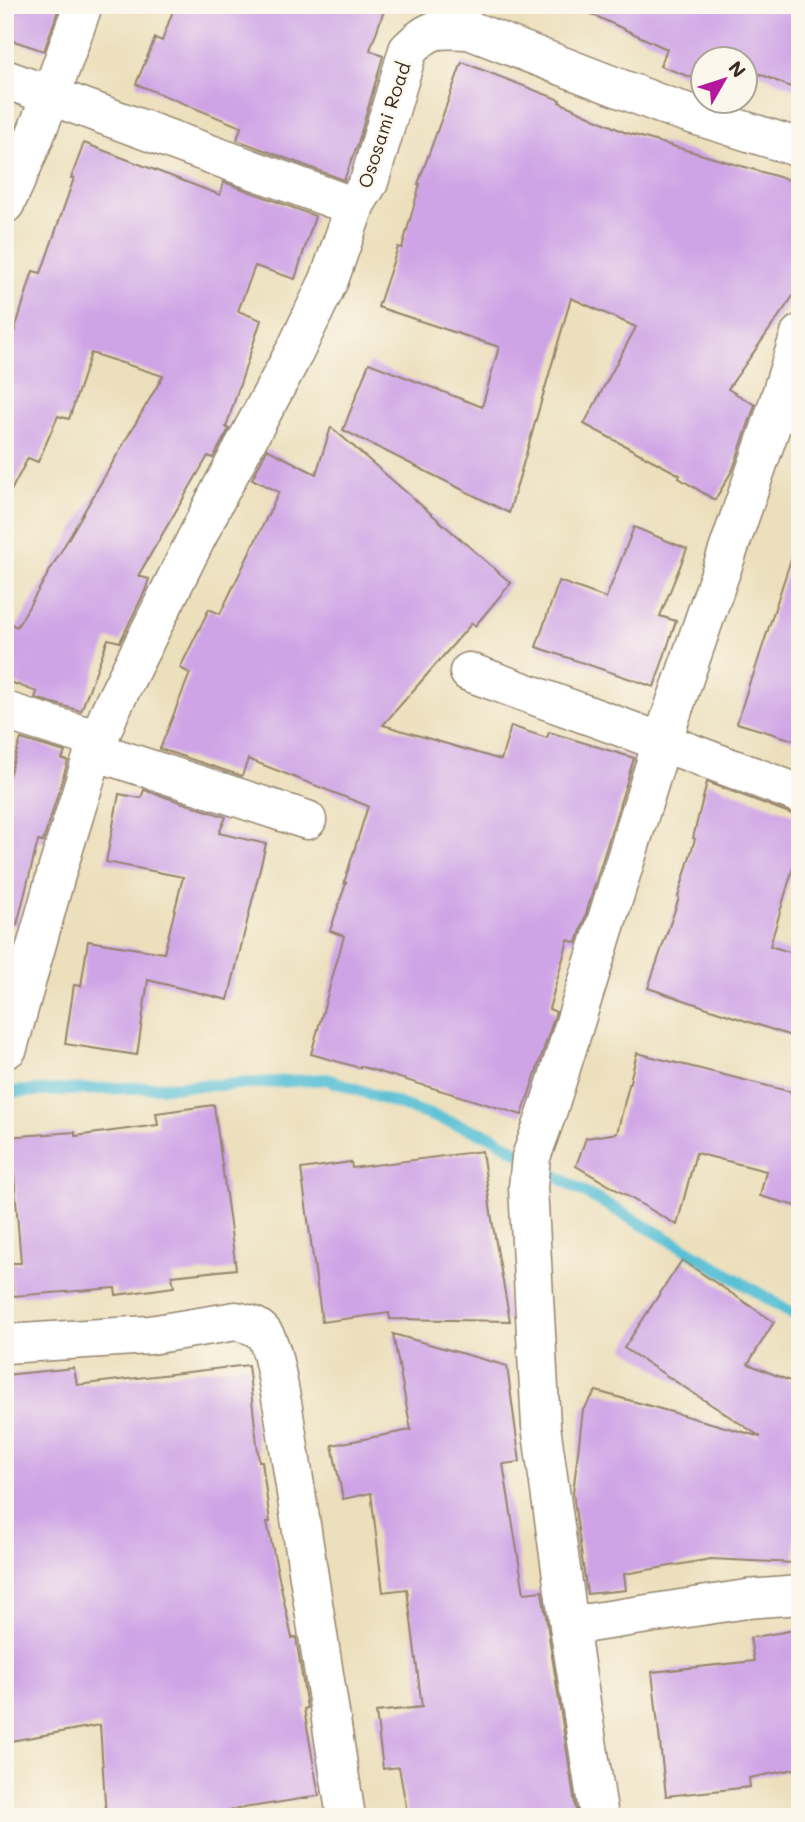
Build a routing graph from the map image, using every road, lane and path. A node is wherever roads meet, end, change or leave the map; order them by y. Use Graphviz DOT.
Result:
graph roads {
  1 [pos="83,5"];
  2 [pos="5,79"];
  3 [pos="51,95"];
  4 [pos="800,148"];
  5 [pos="356,203"];
  6 [pos="5,204"];
  7 [pos="800,334"];
  8 [pos="469,672"];
  9 [pos="5,711"];
  10 [pos="662,742"];
  11 [pos="96,746"];
  12 [pos="800,794"];
  13 [pos="307,820"];
  14 [pos="8,1048"];
  15 [pos="5,1344"];
  16 [pos="800,1595"];
  17 [pos="569,1626"];
  18 [pos="346,1817"];
  19 [pos="600,1817"];
  1 -- 3 [label="street"];
  2 -- 3 [label="street, Ososami Road"];
  3 -- 5 [label="street, Ososami Road"];
  3 -- 6 [label="street"];
  4 -- 5 [label="street, Ososami Road"];
  5 -- 11 [label="street"];
  7 -- 10 [label="street"];
  8 -- 10 [label="street"];
  9 -- 11 [label="street"];
  10 -- 12 [label="street"];
  10 -- 17 [label="street"];
  11 -- 13 [label="street"];
  11 -- 14 [label="street"];
  15 -- 18 [label="street"];
  16 -- 17 [label="street"];
  17 -- 19 [label="street"];
}
